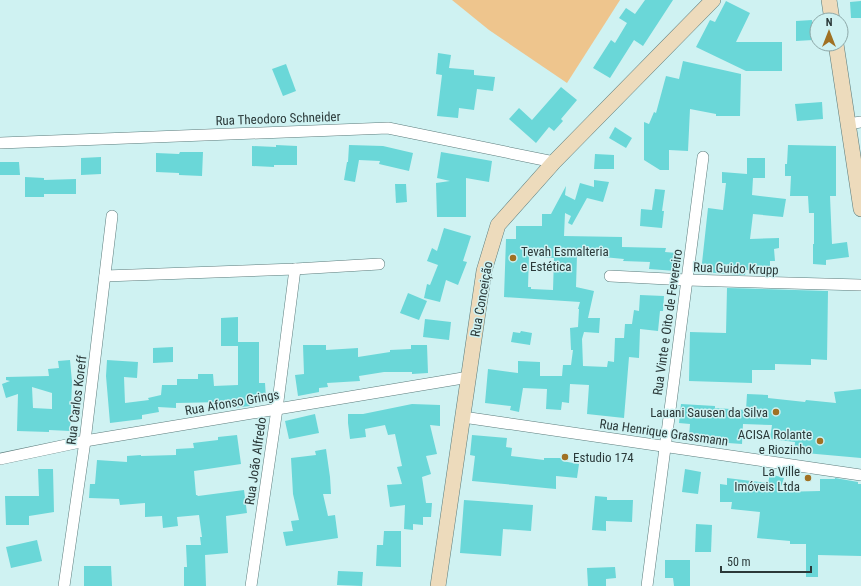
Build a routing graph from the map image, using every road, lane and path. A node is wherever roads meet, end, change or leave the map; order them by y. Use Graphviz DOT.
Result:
graph roads {
  1 [pos="713,0"];
  2 [pos="830,0"];
  3 [pos="831,12"];
  4 [pos="838,52"];
  5 [pos="854,123"];
  6 [pos="0,143"];
  7 [pos="703,157"];
  8 [pos="554,162"];
  9 [pos="861,209"];
  10 [pos="112,216"];
  11 [pos="379,264"];
  12 [pos="295,269"];
  13 [pos="105,276"];
  14 [pos="610,276"];
  15 [pos="687,280"];
  16 [pos="861,286"];
  17 [pos="469,377"];
  18 [pos="277,409"];
  19 [pos="462,417"];
  20 [pos="85,441"];
  21 [pos="665,447"];
  22 [pos="0,459"];
  23 [pos="861,475"];
  24 [pos="64,586"];
  25 [pos="251,586"];
  26 [pos="438,586"];
  27 [pos="647,586"];
  1 -- 8 [label="main road, Rua Conceição"];
  2 -- 3 [label="main road"];
  4 -- 5 [label="main road"];
  5 -- 9 [label="main road"];
  6 -- 8 [label="street, Rua Theodoro Schneider"];
  7 -- 15 [label="street, Rua Vinte e Oito de Fevereiro"];
  8 -- 17 [label="main road, Rua Conceição"];
  10 -- 13 [label="street, Rua Carlos Koreff"];
  11 -- 12 [label="street"];
  12 -- 13 [label="street"];
  12 -- 18 [label="street, Rua João Alfredo"];
  13 -- 20 [label="street, Rua Carlos Koreff"];
  14 -- 15 [label="street, Rua Guido Krupp"];
  15 -- 16 [label="street, Rua Guido Krupp"];
  15 -- 21 [label="street, Rua Vinte e Oito de Fevereiro"];
  17 -- 18 [label="street, Rua Afonso Grings"];
  17 -- 19 [label="main road, Rua Conceição"];
  18 -- 20 [label="street, Rua Afonso Grings"];
  18 -- 25 [label="street, Rua João Alfredo"];
  19 -- 21 [label="street, Rua Henrique Grassmann"];
  19 -- 26 [label="main road, Rua Conceição"];
  20 -- 22 [label="street, Rua Afonso Grings"];
  20 -- 24 [label="street, Rua Carlos Koreff"];
  21 -- 23 [label="street, Rua Henrique Grassmann"];
  21 -- 27 [label="street, Rua Vinte e Oito de Fevereiro"];
}
